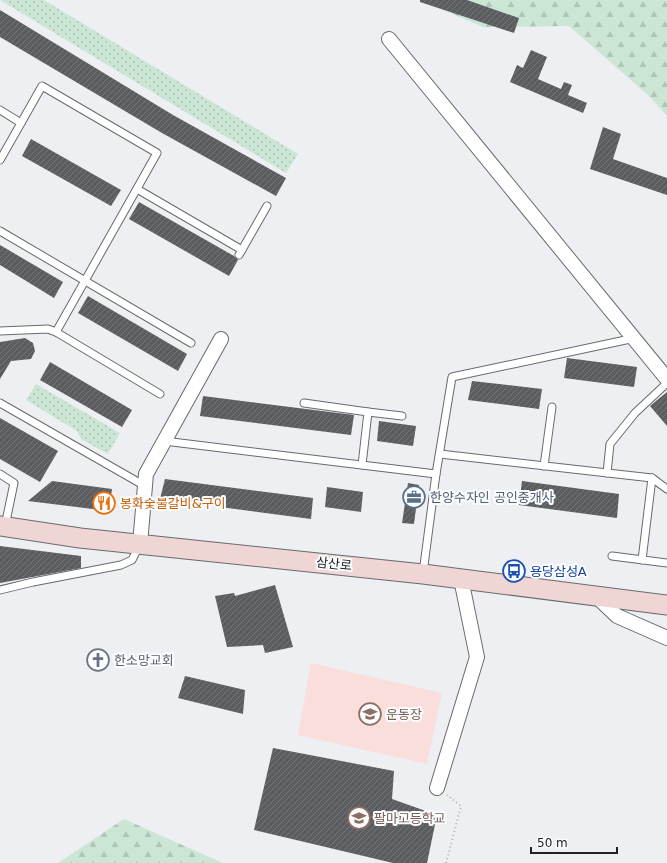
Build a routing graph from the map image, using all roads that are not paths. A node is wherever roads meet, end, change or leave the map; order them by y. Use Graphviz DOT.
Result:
graph roads {
  1 [pos="389,39"];
  2 [pos="0,110"];
  3 [pos="21,123"];
  4 [pos="0,160"];
  5 [pos="137,189"];
  6 [pos="267,206"];
  7 [pos="0,230"];
  8 [pos="85,281"];
  9 [pos="0,331"];
  10 [pos="56,332"];
  11 [pos="635,338"];
  12 [pos="221,339"];
  13 [pos="191,343"];
  14 [pos="667,378"];
  15 [pos="667,383"];
  16 [pos="160,394"];
  17 [pos="0,403"];
  18 [pos="304,403"];
  19 [pos="552,407"];
  20 [pos="368,412"];
  21 [pos="402,416"];
  22 [pos="164,441"];
  23 [pos="440,454"];
  24 [pos="362,465"];
  25 [pos="544,466"];
  26 [pos="606,473"];
  27 [pos="0,474"];
  28 [pos="436,474"];
  29 [pos="652,478"];
  30 [pos="145,486"];
  31 [pos="667,489"];
  32 [pos="3,526"];
  33 [pos="140,544"];
  34 [pos="612,556"];
  35 [pos="642,560"];
  36 [pos="667,563"];
  37 [pos="423,574"];
  38 [pos="461,579"];
  39 [pos="0,590"];
  40 [pos="596,596"];
  41 [pos="667,605"];
  42 [pos="667,638"];
  43 [pos="437,788"];
  1 -- 11 [label="street"];
  2 -- 3 [label="lane"];
  3 -- 4 [label="lane"];
  3 -- 5 [label="lane"];
  5 -- 6 [label="lane"];
  5 -- 8 [label="lane"];
  7 -- 8 [label="lane"];
  8 -- 10 [label="lane"];
  8 -- 13 [label="lane"];
  9 -- 10 [label="lane"];
  10 -- 16 [label="lane"];
  11 -- 14 [label="street"];
  11 -- 23 [label="lane"];
  12 -- 22 [label="street"];
  15 -- 26 [label="lane"];
  17 -- 30 [label="lane"];
  18 -- 20 [label="lane"];
  19 -- 25 [label="lane"];
  20 -- 21 [label="lane"];
  20 -- 24 [label="lane"];
  22 -- 24 [label="lane"];
  22 -- 30 [label="street"];
  23 -- 25 [label="lane"];
  23 -- 28 [label="lane"];
  24 -- 28 [label="lane"];
  25 -- 26 [label="lane"];
  26 -- 29 [label="lane"];
  27 -- 32 [label="lane"];
  28 -- 37 [label="lane"];
  29 -- 31 [label="lane"];
  29 -- 35 [label="lane"];
  30 -- 33 [label="street"];
  32 -- 33 [label="main road, 삼산로"];
  33 -- 37 [label="main road, 삼산로"];
  33 -- 39 [label="lane"];
  34 -- 35 [label="lane"];
  35 -- 36 [label="lane"];
  37 -- 38 [label="main road, 삼산로"];
  38 -- 40 [label="main road, 삼산로"];
  38 -- 43 [label="street"];
  40 -- 41 [label="main road, 삼산로"];
  40 -- 42 [label="street"];
}
